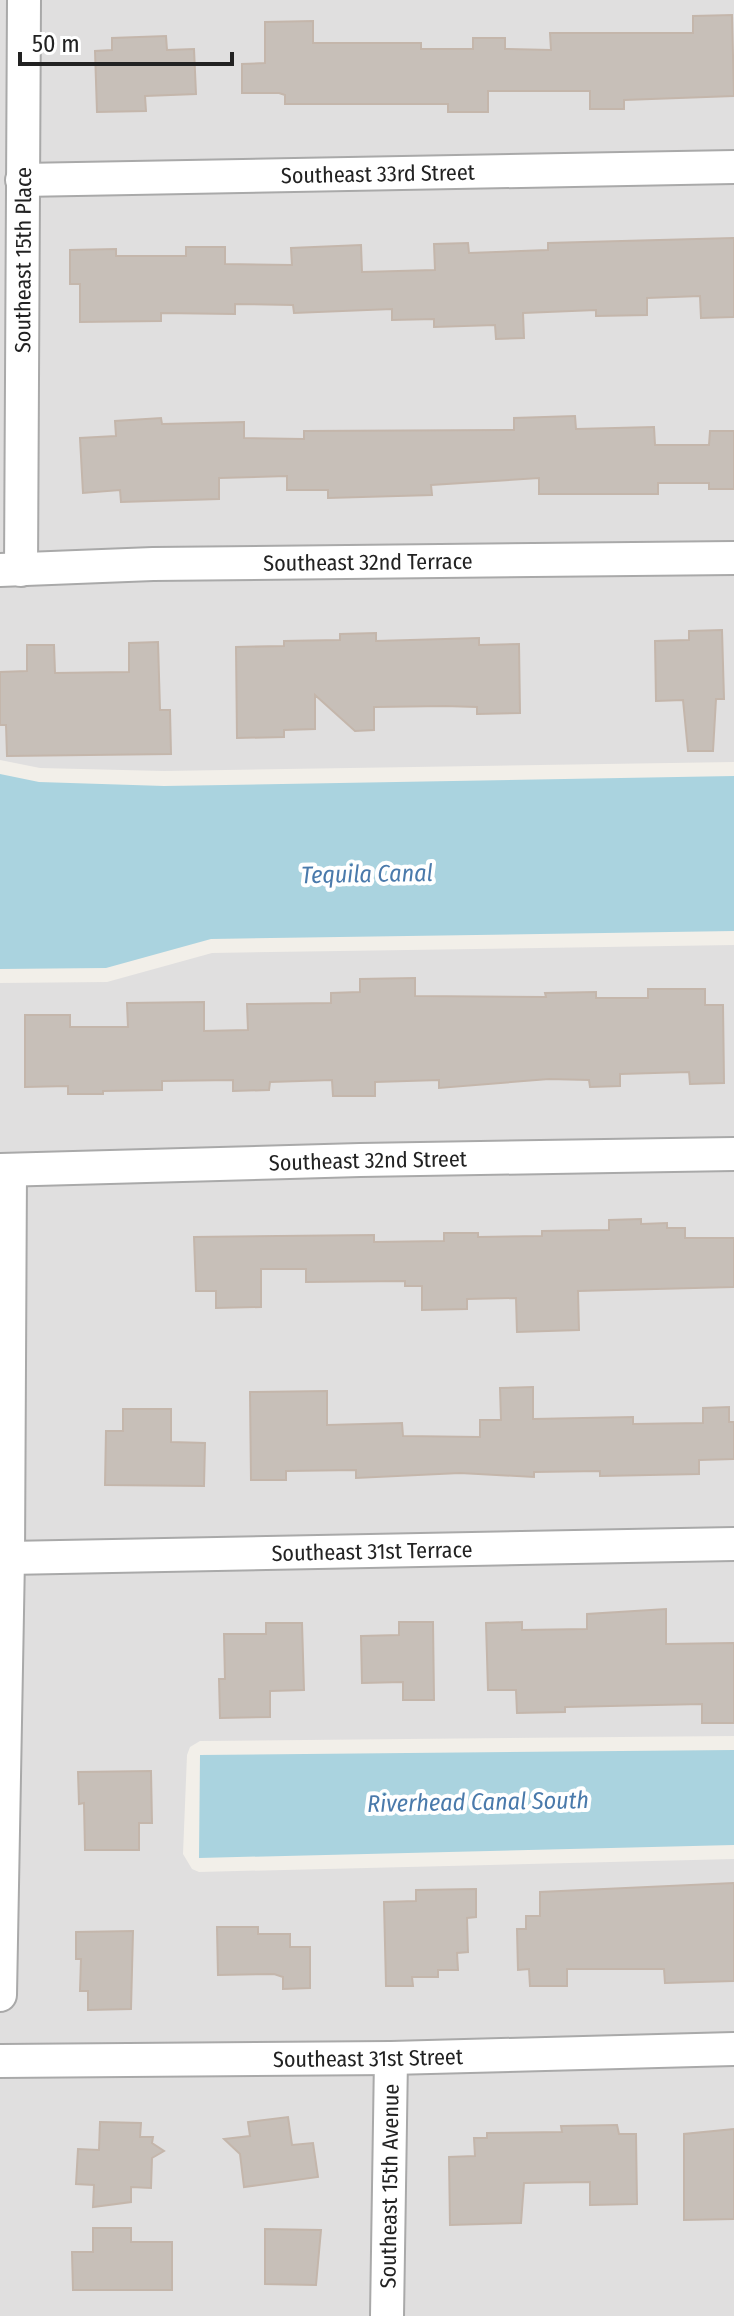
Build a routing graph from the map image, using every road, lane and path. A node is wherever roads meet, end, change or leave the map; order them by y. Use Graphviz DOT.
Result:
graph roads {
  1 [pos="24,0"];
  2 [pos="734,167"];
  3 [pos="22,180"];
  4 [pos="734,558"];
  5 [pos="10,570"];
  6 [pos="734,1154"];
  7 [pos="5,1170"];
  8 [pos="734,1544"];
  9 [pos="8,1558"];
  10 [pos="0,1995"];
  11 [pos="734,2049"];
  12 [pos="391,2058"];
  13 [pos="0,2061"];
  14 [pos="387,2316"];
  1 -- 3 [label="street, Southeast 15th Place"];
  2 -- 3 [label="street, Southeast 33rd Street"];
  3 -- 5 [label="street, Southeast 15th Place"];
  4 -- 5 [label="street, Southeast 32nd Terrace"];
  6 -- 7 [label="street, Southeast 32nd Street"];
  7 -- 9 [label="street"];
  8 -- 9 [label="street, Southeast 31st Terrace"];
  9 -- 10 [label="street"];
  11 -- 12 [label="street, Southeast 31st Street"];
  12 -- 13 [label="street, Southeast 31st Street"];
  12 -- 14 [label="street, Southeast 15th Avenue"];
}
